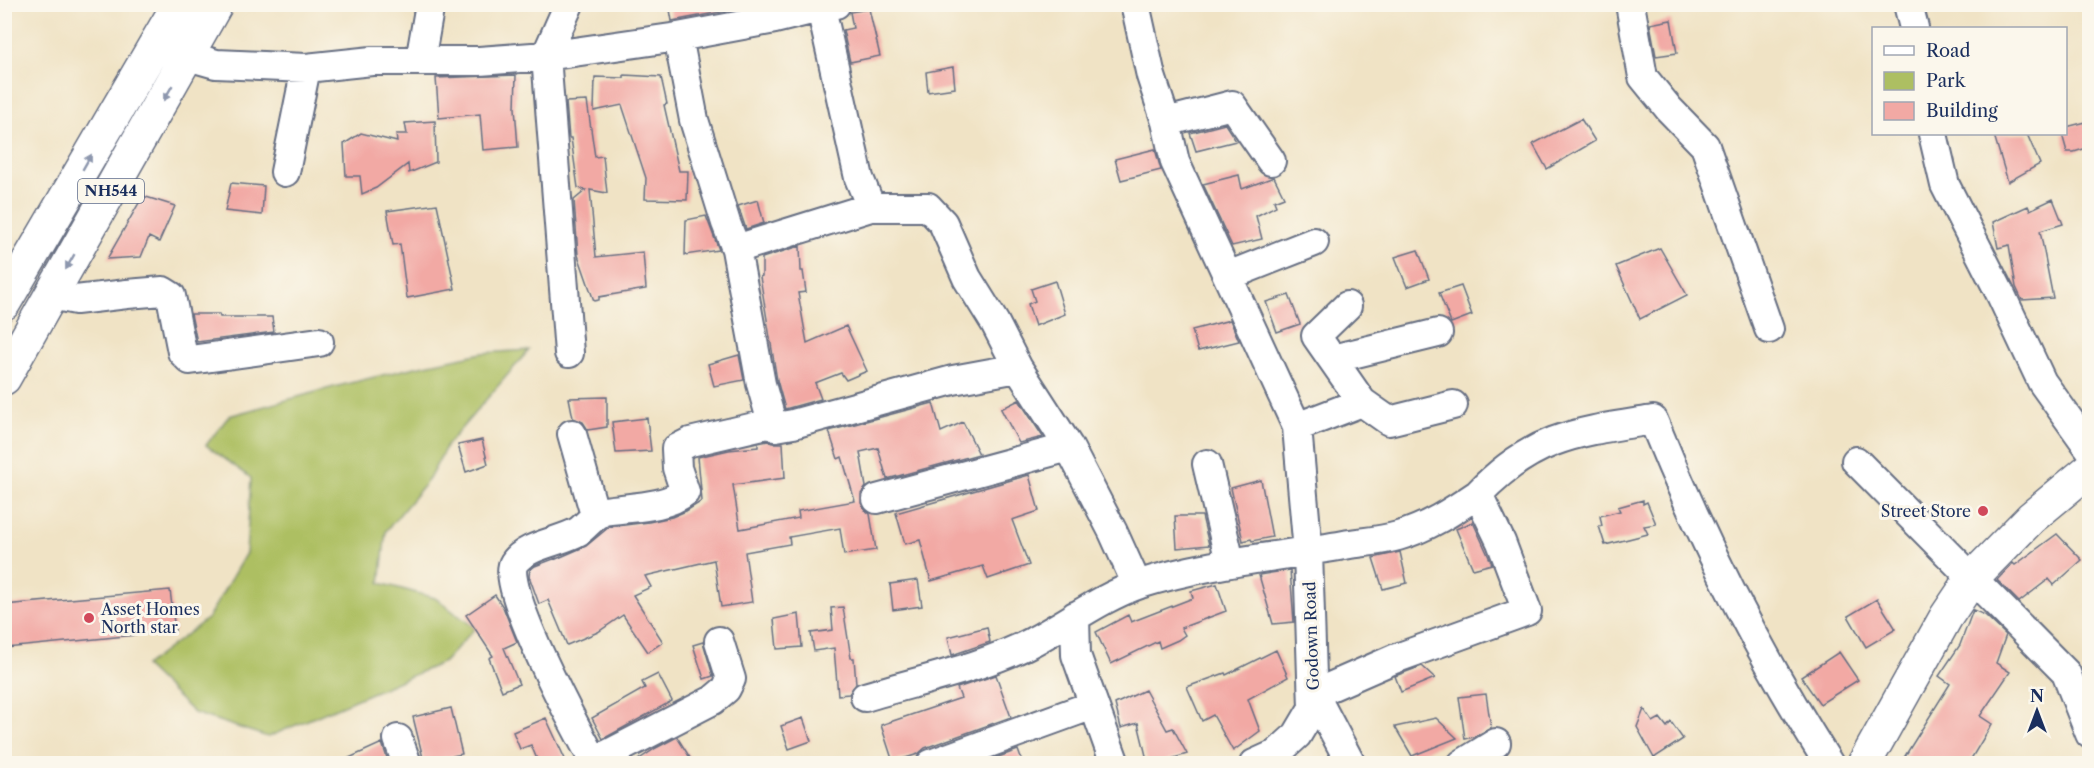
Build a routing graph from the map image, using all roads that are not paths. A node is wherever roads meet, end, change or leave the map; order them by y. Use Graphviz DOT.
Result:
graph roads {
  1 [pos="179,4"];
  2 [pos="216,4"];
  3 [pos="430,4"];
  4 [pos="569,4"];
  5 [pos="1135,4"];
  6 [pos="1630,4"];
  7 [pos="1908,4"];
  8 [pos="829,6"];
  9 [pos="768,12"];
  10 [pos="1914,27"];
  11 [pos="678,37"];
  12 [pos="188,56"];
  13 [pos="546,56"];
  14 [pos="420,62"];
  15 [pos="306,68"];
  16 [pos="1166,122"];
  17 [pos="1933,135"];
  18 [pos="1271,161"];
  19 [pos="285,172"];
  20 [pos="872,207"];
  21 [pos="1314,242"];
  22 [pos="736,249"];
  23 [pos="1228,276"];
  24 [pos="51,296"];
  25 [pos="4,303"];
  26 [pos="1347,306"];
  27 [pos="1768,329"];
  28 [pos="1438,333"];
  29 [pos="319,342"];
  30 [pos="569,353"];
  31 [pos="1332,359"];
  32 [pos="1018,368"];
  33 [pos="4,378"];
  34 [pos="1362,402"];
  35 [pos="1453,405"];
  36 [pos="772,423"];
  37 [pos="1297,427"];
  38 [pos="572,434"];
  39 [pos="1069,447"];
  40 [pos="2090,449"];
  41 [pos="1856,461"];
  42 [pos="1207,465"];
  43 [pos="2090,469"];
  44 [pos="1478,494"];
  45 [pos="877,499"];
  46 [pos="595,515"];
  47 [pos="1308,552"];
  48 [pos="1230,562"];
  49 [pos="1972,577"];
  50 [pos="1137,585"];
  51 [pos="1075,616"];
  52 [pos="719,641"];
  53 [pos="1314,694"];
  54 [pos="865,696"];
  55 [pos="1093,705"];
  56 [pos="2090,734"];
  57 [pos="1496,743"];
  58 [pos="596,762"];
  59 [pos="931,764"];
  60 [pos="1116,764"];
  61 [pos="1254,764"];
  62 [pos="1351,764"];
  63 [pos="1462,764"];
  64 [pos="1829,764"];
  65 [pos="1864,764"];
  25 -- 1 [label="main road, NH544, one-way"];
  2 -- 12 [label="main road, NH544"];
  3 -- 14 [label="street"];
  4 -- 13 [label="street"];
  5 -- 16 [label="street, Godown Road"];
  6 -- 27 [label="street"];
  7 -- 10 [label="street"];
  8 -- 9 [label="street"];
  8 -- 20 [label="street"];
  9 -- 11 [label="street"];
  11 -- 13 [label="street"];
  11 -- 22 [label="street"];
  12 -- 15 [label="street"];
  12 -- 24 [label="main road, NH544, one-way"];
  13 -- 14 [label="street"];
  13 -- 30 [label="street"];
  14 -- 15 [label="street"];
  15 -- 19 [label="street"];
  16 -- 18 [label="street"];
  16 -- 23 [label="street, Godown Road"];
  17 -- 40 [label="street"];
  20 -- 22 [label="street"];
  20 -- 32 [label="street"];
  21 -- 23 [label="street"];
  22 -- 36 [label="street"];
  23 -- 37 [label="street, Godown Road"];
  24 -- 29 [label="street"];
  24 -- 33 [label="main road, NH544"];
  26 -- 31 [label="street"];
  28 -- 31 [label="street"];
  31 -- 34 [label="street"];
  32 -- 36 [label="street"];
  32 -- 39 [label="street"];
  34 -- 35 [label="street"];
  34 -- 37 [label="street"];
  36 -- 46 [label="street"];
  37 -- 47 [label="street, Godown Road"];
  38 -- 46 [label="street"];
  39 -- 45 [label="street"];
  39 -- 50 [label="street"];
  41 -- 49 [label="street"];
  42 -- 48 [label="street"];
  43 -- 49 [label="main road"];
  44 -- 47 [label="street"];
  44 -- 53 [label="street"];
  44 -- 64 [label="street"];
  46 -- 58 [label="street"];
  47 -- 48 [label="street"];
  47 -- 53 [label="street, Godown Road"];
  48 -- 50 [label="street"];
  49 -- 56 [label="street"];
  49 -- 65 [label="main road"];
  50 -- 51 [label="street"];
  51 -- 54 [label="street"];
  51 -- 55 [label="street"];
  52 -- 58 [label="street"];
  53 -- 61 [label="street, Godown Road"];
  53 -- 62 [label="street"];
  55 -- 59 [label="street"];
  55 -- 60 [label="street"];
  57 -- 63 [label="street"];
}
